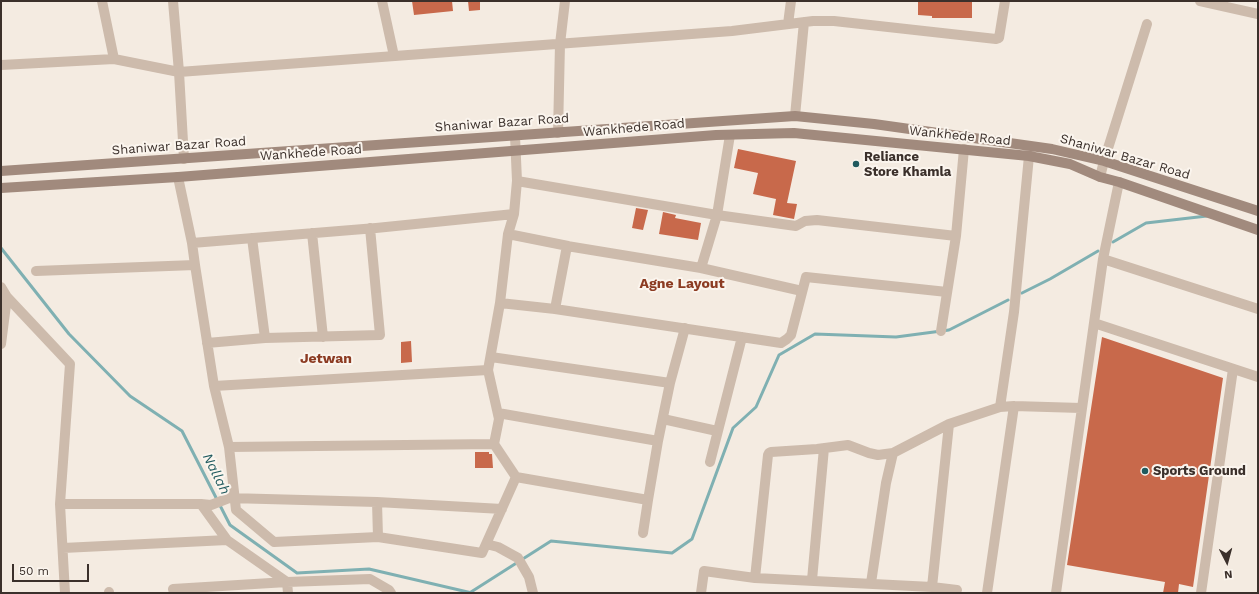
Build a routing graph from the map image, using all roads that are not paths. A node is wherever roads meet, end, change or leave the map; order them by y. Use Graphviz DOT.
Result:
graph roads {
  1 [pos="102,1"];
  2 [pos="173,1"];
  3 [pos="179,1"];
  4 [pos="382,1"];
  5 [pos="565,1"];
  6 [pos="791,1"];
  7 [pos="1006,1"];
  8 [pos="1200,1"];
  9 [pos="1258,14"];
  10 [pos="804,22"];
  11 [pos="788,24"];
  12 [pos="1147,24"];
  13 [pos="560,44"];
  14 [pos="394,56"];
  15 [pos="114,59"];
  16 [pos="1,65"];
  17 [pos="179,72"];
  18 [pos="795,116"];
  19 [pos="558,133"];
  20 [pos="730,135"];
  21 [pos="515,136"];
  22 [pos="964,149"];
  23 [pos="516,151"];
  24 [pos="1028,156"];
  25 [pos="184,159"];
  26 [pos="1104,161"];
  27 [pos="1,172"];
  28 [pos="178,177"];
  29 [pos="1100,177"];
  30 [pos="517,181"];
  31 [pos="1119,182"];
  32 [pos="1,188"];
  33 [pos="1258,211"];
  34 [pos="514,214"];
  35 [pos="717,215"];
  36 [pos="370,228"];
  37 [pos="1258,230"];
  38 [pos="312,233"];
  39 [pos="508,234"];
  40 [pos="956,236"];
  41 [pos="252,238"];
  42 [pos="192,243"];
  43 [pos="568,246"];
  44 [pos="1102,259"];
  45 [pos="195,265"];
  46 [pos="701,268"];
  47 [pos="36,271"];
  48 [pos="1,287"];
  49 [pos="802,292"];
  50 [pos="947,292"];
  51 [pos="7,297"];
  52 [pos="500,303"];
  53 [pos="1258,308"];
  54 [pos="555,309"];
  55 [pos="1094,323"];
  56 [pos="685,328"];
  57 [pos="941,331"];
  58 [pos="323,337"];
  59 [pos="742,337"];
  60 [pos="265,338"];
  61 [pos="207,343"];
  62 [pos="1,344"];
  63 [pos="491,357"];
  64 [pos="1233,369"];
  65 [pos="488,370"];
  66 [pos="1258,377"];
  67 [pos="670,383"];
  68 [pos="214,386"];
  69 [pos="1014,406"];
  70 [pos="1000,407"];
  71 [pos="1081,408"];
  72 [pos="498,413"];
  73 [pos="663,419"];
  74 [pos="949,424"];
  75 [pos="717,431"];
  76 [pos="658,441"];
  77 [pos="494,444"];
  78 [pos="229,447"];
  79 [pos="824,448"];
  80 [pos="893,453"];
  81 [pos="710,462"];
  82 [pos="516,477"];
  83 [pos="232,498"];
  84 [pos="648,500"];
  85 [pos="377,502"];
  86 [pos="60,504"];
  87 [pos="201,504"];
  88 [pos="502,508"];
  89 [pos="643,533"];
  90 [pos="378,537"];
  91 [pos="227,540"];
  92 [pos="486,544"];
  93 [pos="63,548"];
  94 [pos="755,578"];
  95 [pos="812,580"];
  96 [pos="287,582"];
  97 [pos="871,583"];
  98 [pos="932,586"];
  99 [pos="855,588"];
  100 [pos="957,590"];
  101 [pos="66,593"];
  102 [pos="174,593"];
  103 [pos="288,593"];
  104 [pos="391,593"];
  105 [pos="533,593"];
  106 [pos="701,593"];
  107 [pos="987,593"];
  108 [pos="1056,593"];
  109 [pos="1201,593"];
  1 -- 15 [label="street"];
  2 -- 3 [label="street"];
  2 -- 17 [label="street"];
  4 -- 14 [label="street"];
  5 -- 13 [label="street"];
  6 -- 11 [label="street"];
  7 -- 10 [label="street"];
  8 -- 9 [label="street"];
  10 -- 11 [label="street"];
  10 -- 18 [label="street"];
  11 -- 13 [label="street"];
  12 -- 26 [label="street"];
  13 -- 14 [label="street"];
  13 -- 19 [label="street"];
  14 -- 17 [label="street"];
  15 -- 16 [label="street"];
  15 -- 17 [label="street"];
  17 -- 25 [label="street"];
  18 -- 19 [label="main road, Shaniwar Bazar Road"];
  18 -- 26 [label="main road, Shaniwar Bazar Road"];
  19 -- 21 [label="main road, Shaniwar Bazar Road"];
  20 -- 22 [label="main road, Wankhede Road"];
  20 -- 23 [label="main road, Wankhede Road"];
  20 -- 35 [label="street"];
  21 -- 23 [label="street"];
  21 -- 25 [label="main road, Shaniwar Bazar Road"];
  22 -- 24 [label="main road, Wankhede Road"];
  22 -- 40 [label="street"];
  23 -- 28 [label="main road, Wankhede Road"];
  23 -- 30 [label="street"];
  24 -- 29 [label="main road, Wankhede Road"];
  24 -- 70 [label="street"];
  25 -- 27 [label="main road, Shaniwar Bazar Road"];
  26 -- 29 [label="street"];
  26 -- 33 [label="main road, Shaniwar Bazar Road"];
  28 -- 32 [label="main road, Wankhede Road"];
  28 -- 42 [label="street"];
  29 -- 31 [label="main road, Wankhede Road"];
  30 -- 34 [label="street"];
  30 -- 35 [label="street"];
  31 -- 37 [label="main road, Wankhede Road"];
  31 -- 44 [label="street"];
  34 -- 36 [label="street"];
  34 -- 39 [label="street"];
  35 -- 40 [label="street"];
  35 -- 46 [label="street"];
  36 -- 38 [label="street"];
  36 -- 58 [label="street"];
  38 -- 41 [label="street"];
  38 -- 58 [label="street"];
  39 -- 43 [label="street"];
  39 -- 52 [label="street"];
  40 -- 50 [label="street"];
  41 -- 42 [label="street"];
  41 -- 60 [label="street"];
  42 -- 45 [label="street"];
  43 -- 46 [label="street"];
  43 -- 54 [label="street"];
  44 -- 53 [label="street"];
  44 -- 55 [label="street"];
  45 -- 47 [label="street"];
  45 -- 61 [label="street"];
  46 -- 49 [label="street"];
  48 -- 51 [label="street"];
  49 -- 50 [label="street"];
  49 -- 59 [label="street"];
  50 -- 57 [label="street"];
  51 -- 62 [label="street"];
  51 -- 86 [label="street"];
  52 -- 54 [label="street"];
  52 -- 63 [label="street"];
  54 -- 56 [label="street"];
  55 -- 64 [label="street"];
  55 -- 71 [label="street"];
  56 -- 59 [label="street"];
  56 -- 67 [label="street"];
  58 -- 60 [label="street"];
  59 -- 75 [label="street"];
  60 -- 61 [label="street"];
  61 -- 68 [label="street"];
  63 -- 65 [label="street"];
  63 -- 67 [label="street"];
  64 -- 66 [label="street"];
  64 -- 109 [label="street"];
  65 -- 68 [label="street"];
  65 -- 72 [label="street"];
  67 -- 73 [label="street"];
  68 -- 78 [label="street"];
  69 -- 70 [label="street"];
  69 -- 71 [label="street"];
  69 -- 107 [label="street"];
  70 -- 74 [label="street"];
  71 -- 108 [label="street"];
  72 -- 76 [label="street"];
  72 -- 77 [label="street"];
  73 -- 75 [label="street"];
  73 -- 76 [label="street"];
  74 -- 80 [label="street"];
  74 -- 98 [label="street"];
  75 -- 81 [label="street"];
  76 -- 84 [label="street"];
  77 -- 78 [label="street"];
  77 -- 82 [label="street"];
  78 -- 83 [label="street"];
  79 -- 80 [label="street"];
  79 -- 94 [label="street"];
  79 -- 95 [label="street"];
  80 -- 97 [label="street"];
  82 -- 84 [label="street"];
  82 -- 88 [label="street"];
  83 -- 85 [label="street"];
  83 -- 87 [label="street"];
  83 -- 90 [label="street"];
  84 -- 89 [label="street"];
  85 -- 88 [label="street"];
  85 -- 90 [label="street"];
  86 -- 87 [label="street"];
  86 -- 93 [label="street"];
  87 -- 91 [label="street"];
  88 -- 92 [label="street"];
  90 -- 92 [label="street"];
  91 -- 93 [label="street"];
  91 -- 96 [label="street"];
  92 -- 105 [label="street"];
  93 -- 101 [label="street"];
  94 -- 95 [label="street"];
  94 -- 106 [label="street"];
  95 -- 99 [label="street"];
  96 -- 102 [label="street"];
  96 -- 103 [label="street"];
  96 -- 104 [label="street"];
  97 -- 98 [label="street"];
  97 -- 99 [label="street"];
  98 -- 100 [label="street"];
}
